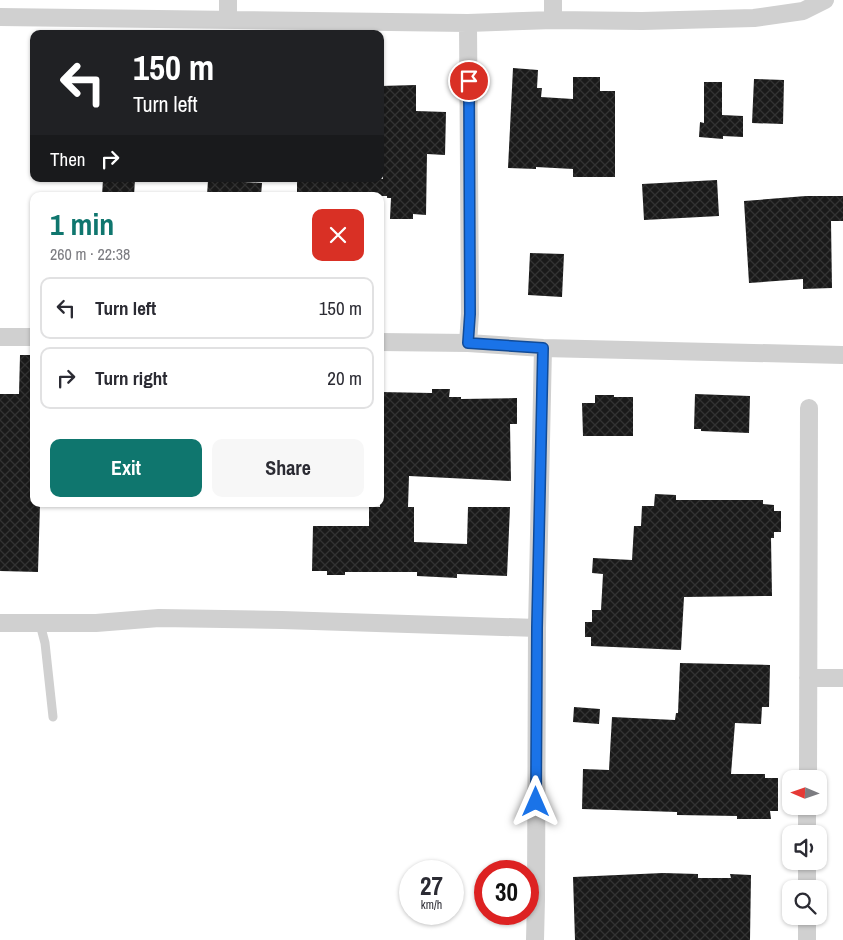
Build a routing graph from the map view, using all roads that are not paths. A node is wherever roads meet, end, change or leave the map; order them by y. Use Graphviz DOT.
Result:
graph roads {
  1 [pos="228,0"];
  2 [pos="553,0"];
  3 [pos="825,0"];
  4 [pos="0,17"];
  5 [pos="228,20"];
  6 [pos="553,20"];
  7 [pos="468,23"];
  8 [pos="0,337"];
  9 [pos="30,337"];
  10 [pos="384,342"];
  11 [pos="468,343"];
  12 [pos="543,348"];
  13 [pos="843,355"];
  14 [pos="809,408"];
  15 [pos="0,623"];
  16 [pos="40,624"];
  17 [pos="537,628"];
  18 [pos="808,678"];
  19 [pos="843,678"];
  20 [pos="53,717"];
  21 [pos="808,770"];
  22 [pos="807,925"];
  23 [pos="535,940"];
  24 [pos="806,940"];
  1 -- 5 [label="street"];
  2 -- 6 [label="street"];
  3 -- 6 [label="street"];
  4 -- 5 [label="street"];
  5 -- 7 [label="street"];
  6 -- 7 [label="street"];
  7 -- 11 [label="street"];
  8 -- 9 [label="street"];
  10 -- 11 [label="street"];
  11 -- 12 [label="street"];
  12 -- 13 [label="street"];
  12 -- 17 [label="street"];
  14 -- 18 [label="street"];
  15 -- 16 [label="street"];
  16 -- 17 [label="street"];
  16 -- 20 [label="lane"];
  17 -- 23 [label="street"];
  18 -- 19 [label="street"];
  18 -- 21 [label="street"];
  22 -- 24 [label="street"];
}
